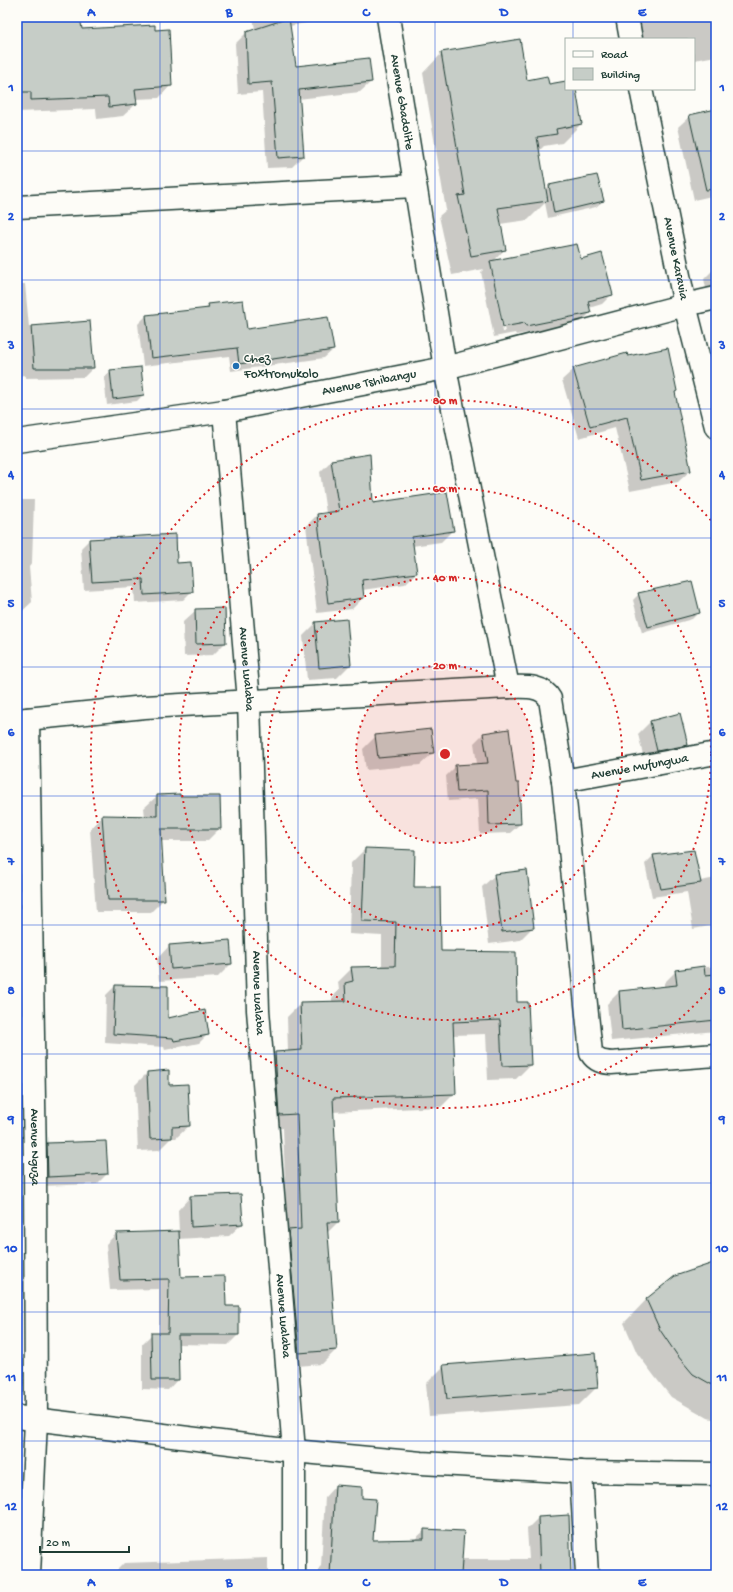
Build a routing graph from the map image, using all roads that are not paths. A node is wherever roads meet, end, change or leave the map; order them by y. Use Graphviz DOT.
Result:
graph roads {
  1 [pos="388,17"];
  2 [pos="627,17"];
  3 [pos="631,38"];
  4 [pos="641,90"];
  5 [pos="415,186"];
  6 [pos="17,208"];
  7 [pos="716,298"];
  8 [pos="685,305"];
  9 [pos="445,368"];
  10 [pos="224,411"];
  11 [pos="716,427"];
  12 [pos="17,441"];
  13 [pos="508,687"];
  14 [pos="248,701"];
  15 [pos="22,719"];
  16 [pos="716,753"];
  17 [pos="563,781"];
  18 [pos="25,1051"];
  19 [pos="716,1054"];
  20 [pos="27,1418"];
  21 [pos="294,1451"];
  22 [pos="581,1472"];
  23 [pos="716,1474"];
  24 [pos="29,1575"];
  25 [pos="294,1575"];
  26 [pos="587,1575"];
  1 -- 5 [label="street, Avenue Gbadolite"];
  2 -- 3 [label="street"];
  4 -- 8 [label="street, Avenue Karavia"];
  5 -- 6 [label="street"];
  5 -- 9 [label="street, Avenue Gbadolite"];
  7 -- 8 [label="street, Avenue Tshibangu"];
  8 -- 9 [label="street, Avenue Tshibangu"];
  8 -- 11 [label="street, Avenue Karavia"];
  9 -- 10 [label="street, Avenue Tshibangu"];
  9 -- 13 [label="street, Avenue Gbadolite"];
  10 -- 12 [label="street, Avenue Tshibangu"];
  10 -- 14 [label="street, Avenue Lualaba"];
  13 -- 14 [label="street"];
  13 -- 17 [label="street"];
  14 -- 15 [label="street"];
  14 -- 21 [label="street, Avenue Lualaba"];
  15 -- 18 [label="street, Avenue Nguza"];
  16 -- 17 [label="street, Avenue Mufungwa"];
  17 -- 19 [label="street"];
  18 -- 20 [label="street, Avenue Nguza"];
  20 -- 21 [label="street"];
  20 -- 24 [label="street, Avenue Nguza"];
  21 -- 22 [label="street"];
  21 -- 25 [label="street, Avenue Lualaba"];
  22 -- 23 [label="street"];
  22 -- 26 [label="street"];
}
